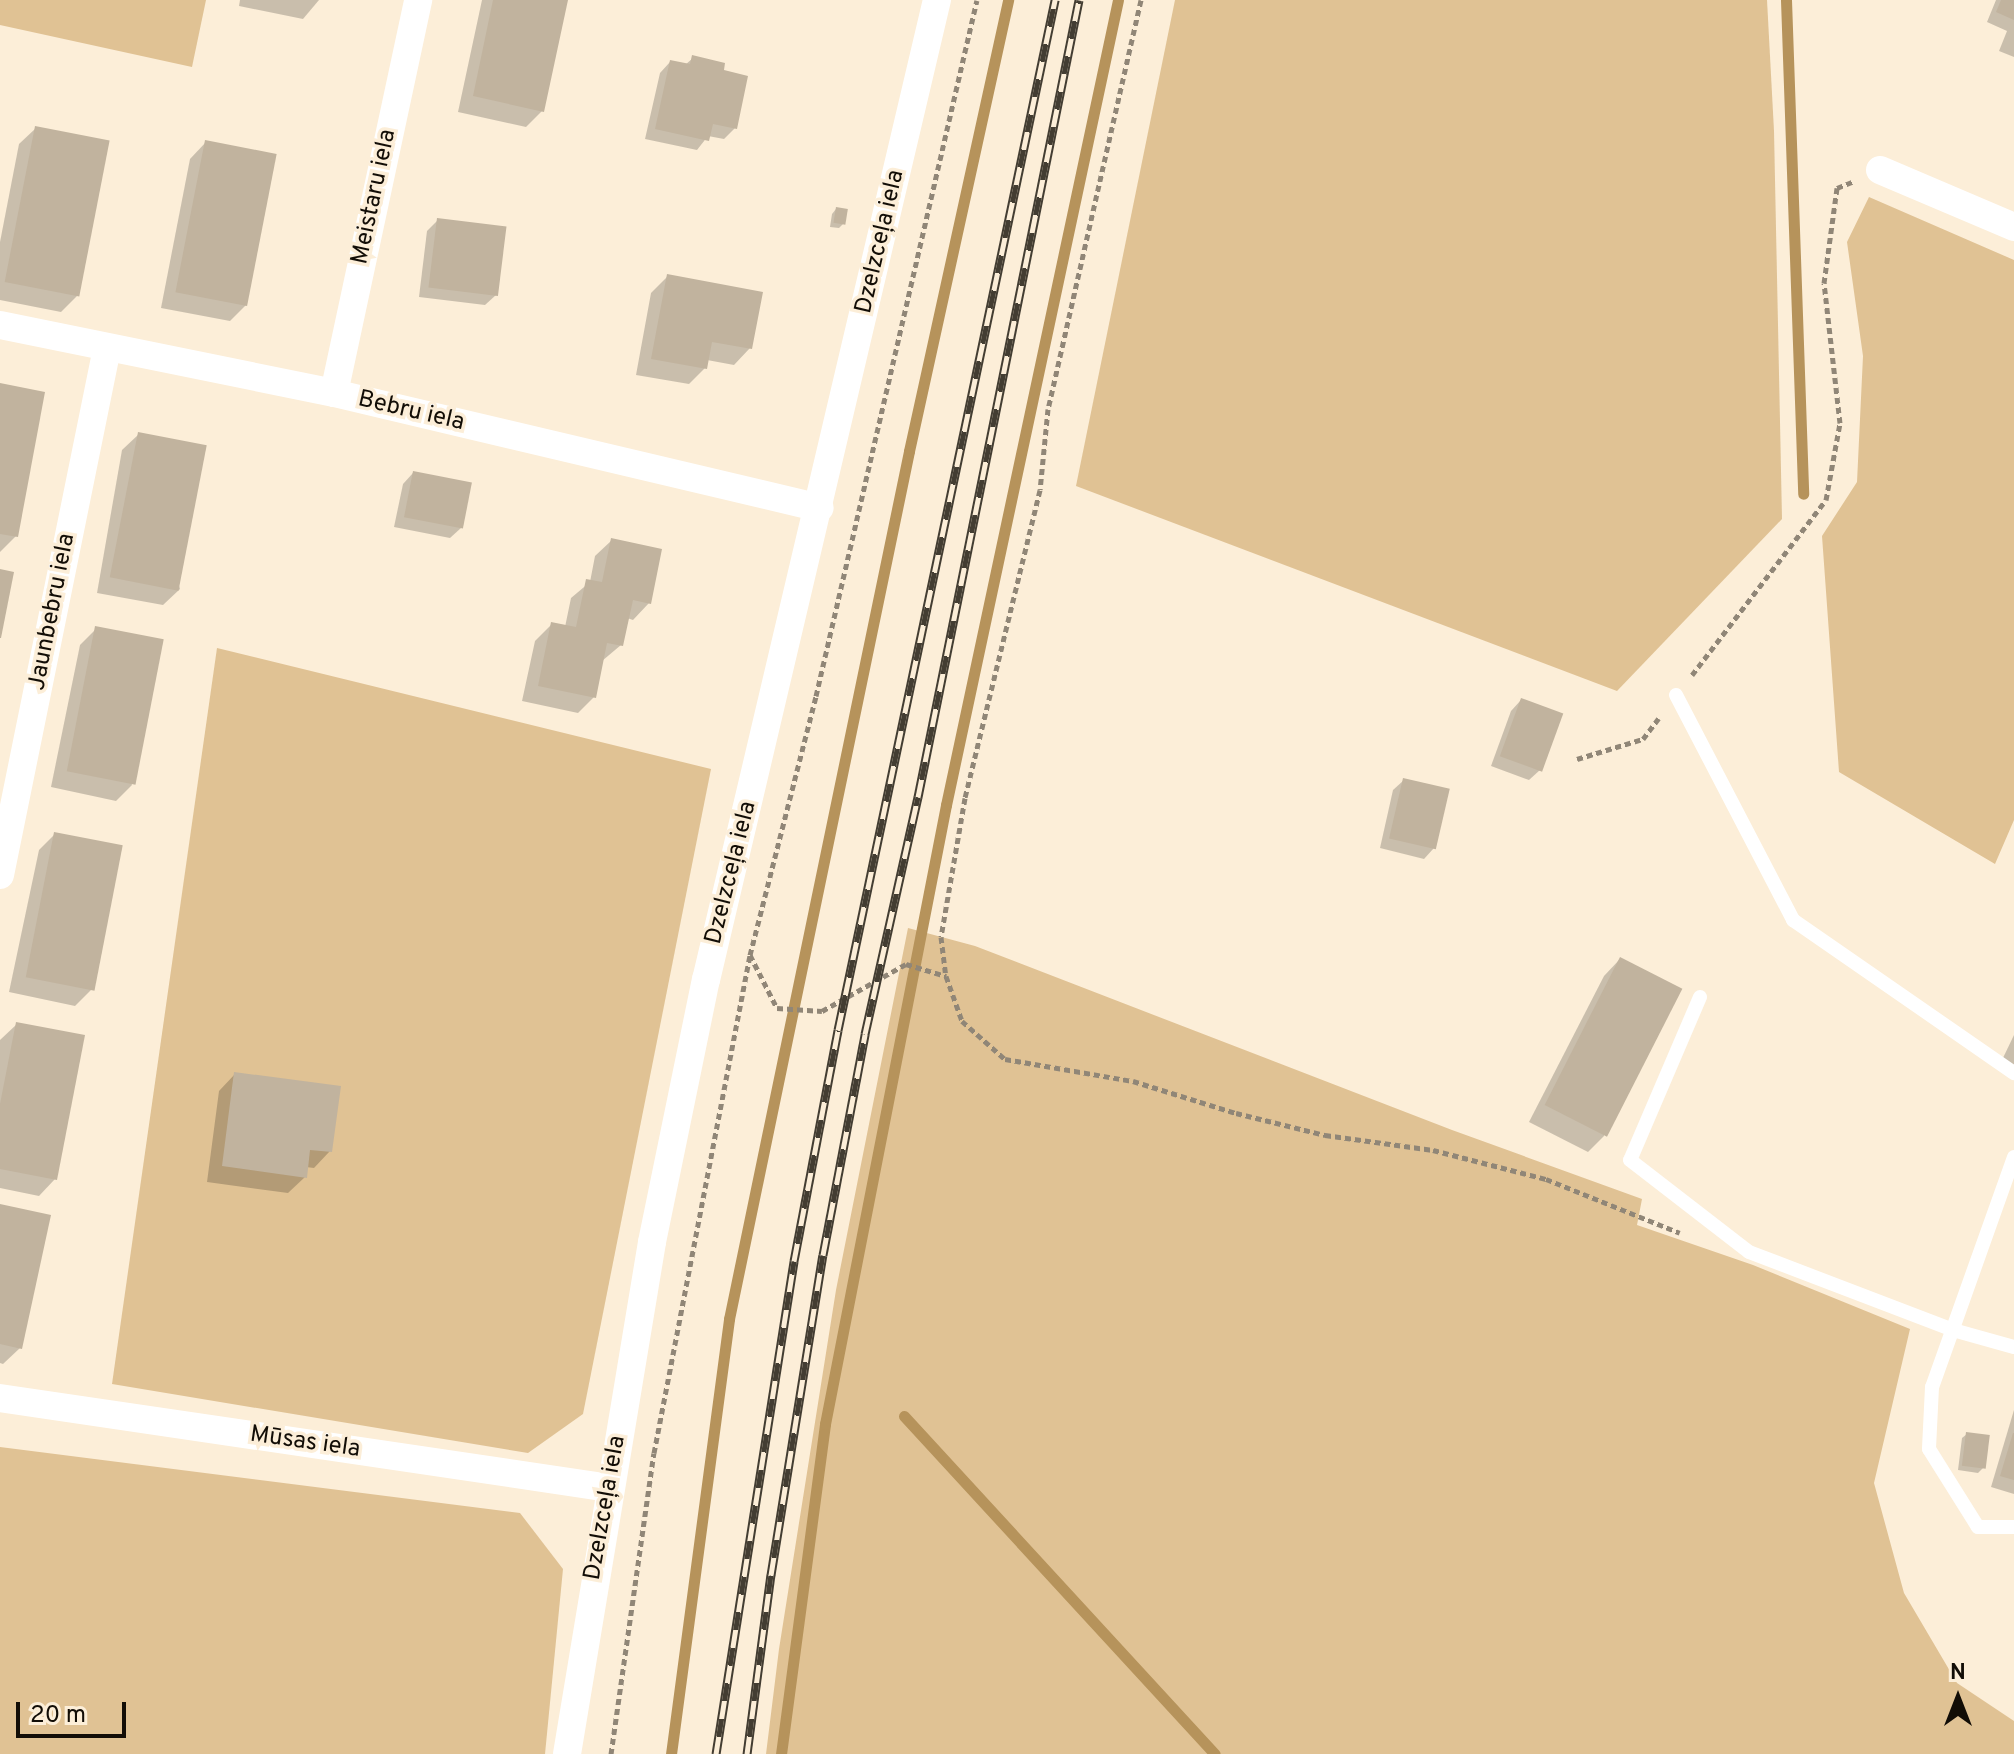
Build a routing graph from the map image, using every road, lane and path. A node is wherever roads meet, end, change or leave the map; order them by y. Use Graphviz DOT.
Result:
graph roads {
  1 [pos="418,0"];
  2 [pos="937,0"];
  3 [pos="977,0"];
  4 [pos="1141,0"];
  5 [pos="1880,170"];
  6 [pos="2014,227"];
  7 [pos="0,325"];
  8 [pos="107,348"];
  9 [pos="334,393"];
  10 [pos="820,508"];
  11 [pos="1676,695"];
  12 [pos="1577,759"];
  13 [pos="0,875"];
  14 [pos="721,919"];
  15 [pos="750,955"];
  16 [pos="946,976"];
  17 [pos="1700,997"];
  18 [pos="2014,1073"];
  19 [pos="2014,1157"];
  20 [pos="1695,1240"];
  21 [pos="1953,1330"];
  22 [pos="2014,1347"];
  23 [pos="0,1398"];
  24 [pos="610,1488"];
  25 [pos="2014,1527"];
  26 [pos="567,1754"];
  27 [pos="611,1754"];
  1 -- 9 [label="street, Meistaru iela"];
  2 -- 10 [label="street, Dzelzceļa iela"];
  3 -- 15 [label="path"];
  4 -- 16 [label="path"];
  5 -- 6 [label="street"];
  5 -- 11 [label="path"];
  7 -- 8 [label="street, Bebru iela"];
  8 -- 9 [label="street, Bebru iela"];
  8 -- 13 [label="street, Jaunbebru iela"];
  9 -- 10 [label="street, Bebru iela"];
  10 -- 14 [label="street, Dzelzceļa iela"];
  11 -- 12 [label="path"];
  11 -- 18 [label="lane"];
  14 -- 15 [label="path"];
  14 -- 24 [label="street, Dzelzceļa iela"];
  15 -- 16 [label="path"];
  15 -- 27 [label="path"];
  16 -- 20 [label="path"];
  17 -- 21 [label="lane"];
  19 -- 21 [label="lane"];
  21 -- 22 [label="lane"];
  21 -- 25 [label="lane"];
  23 -- 24 [label="street, Mūsas iela"];
  24 -- 26 [label="street, Dzelzceļa iela"];
}
